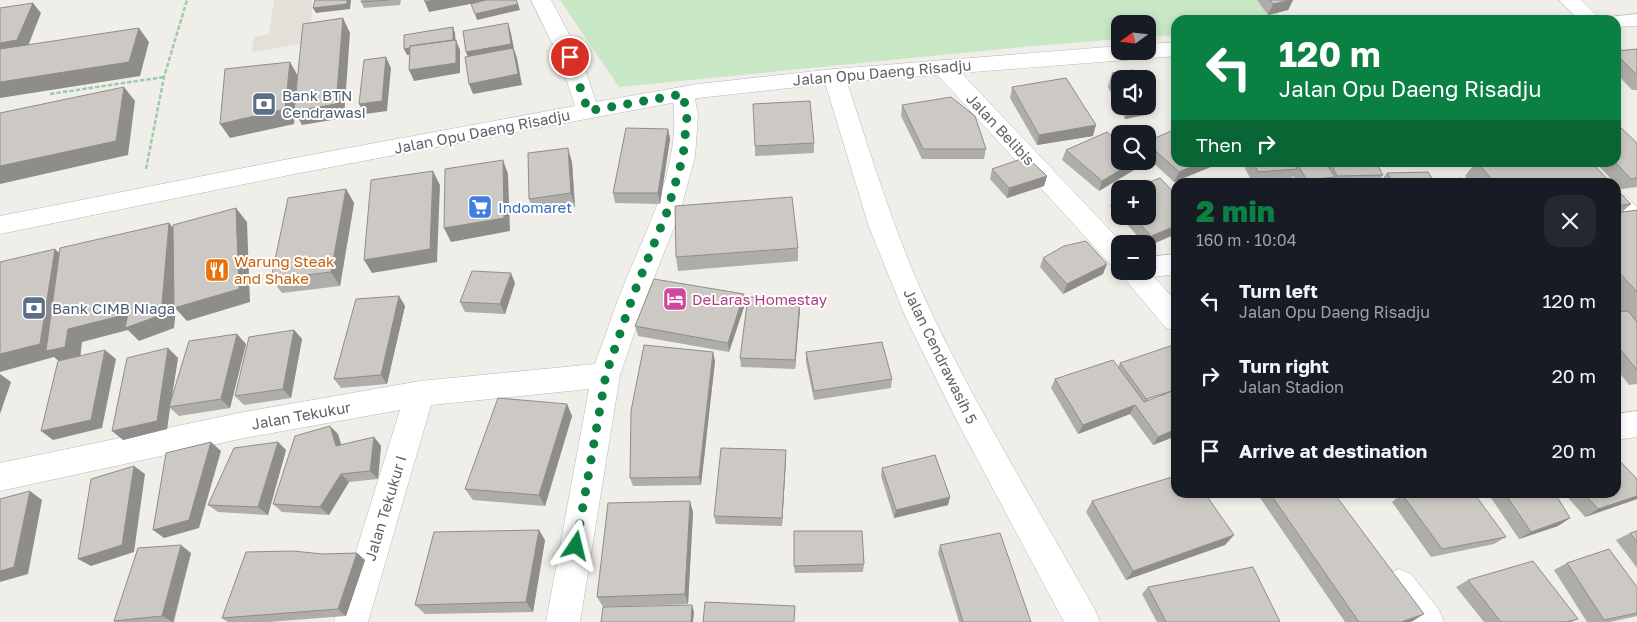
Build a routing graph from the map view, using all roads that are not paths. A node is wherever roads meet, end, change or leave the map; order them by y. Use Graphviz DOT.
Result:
graph roads {
  1 [pos="542,0"];
  2 [pos="1569,0"];
  3 [pos="1586,15"];
  4 [pos="1637,20"];
  5 [pos="1621,21"];
  6 [pos="1171,49"];
  7 [pos="1156,50"];
  8 [pos="1111,54"];
  9 [pos="943,67"];
  10 [pos="834,76"];
  11 [pos="683,94"];
  12 [pos="588,111"];
  13 [pos="1621,210"];
  14 [pos="1629,222"];
  15 [pos="0,225"];
  16 [pos="1111,248"];
  17 [pos="1171,265"];
  18 [pos="1156,266"];
  19 [pos="1141,280"];
  20 [pos="1171,314"];
  21 [pos="606,374"];
  22 [pos="420,394"];
  23 [pos="1637,424"];
  24 [pos="1621,426"];
  25 [pos="0,477"];
  26 [pos="1380,561"];
  27 [pos="351,622"];
  28 [pos="563,622"];
  29 [pos="1083,622"];
  30 [pos="1427,622"];
  1 -- 12 [label="street"];
  2 -- 3 [label="street"];
  4 -- 5 [label="street"];
  6 -- 7 [label="street, Jalan Opu Daeng Risadju"];
  8 -- 9 [label="street, Jalan Opu Daeng Risadju"];
  9 -- 10 [label="street, Jalan Opu Daeng Risadju"];
  9 -- 16 [label="street, Jalan Belibis"];
  10 -- 11 [label="street, Jalan Opu Daeng Risadju"];
  10 -- 29 [label="street, Jalan Cendrawasih 5"];
  11 -- 12 [label="street, Jalan Opu Daeng Risadju"];
  11 -- 21 [label="street"];
  12 -- 15 [label="street, Jalan Opu Daeng Risadju"];
  13 -- 14 [label="street"];
  17 -- 18 [label="street"];
  19 -- 20 [label="street"];
  21 -- 22 [label="street, Jalan Tekukur"];
  21 -- 28 [label="street"];
  22 -- 25 [label="street, Jalan Tekukur"];
  22 -- 27 [label="street, Jalan Tekukur I"];
  23 -- 24 [label="street"];
  26 -- 30 [label="street"];
}
